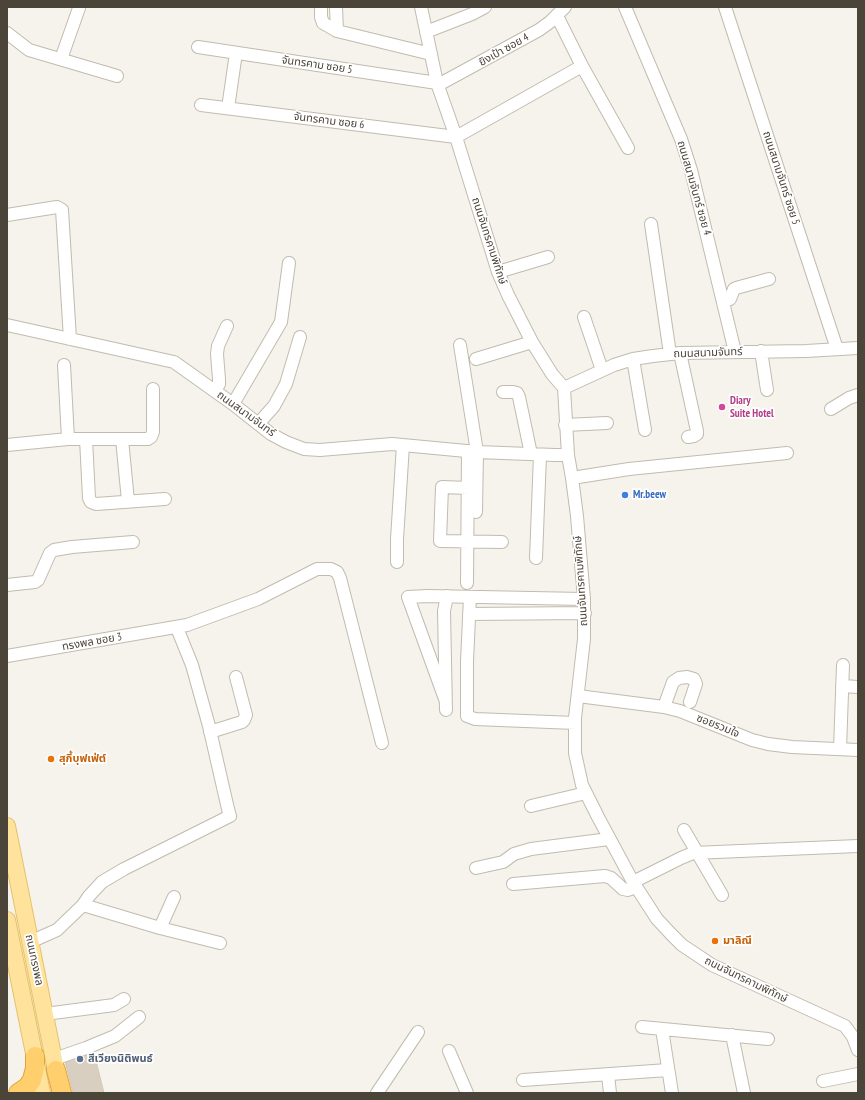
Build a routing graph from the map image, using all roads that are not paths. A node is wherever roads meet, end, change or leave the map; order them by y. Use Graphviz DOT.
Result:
graph roads {
  1 [pos="320,7"];
  2 [pos="336,7"];
  3 [pos="420,7"];
  4 [pos="485,7"];
  5 [pos="625,7"];
  6 [pos="725,7"];
  7 [pos="79,8"];
  8 [pos="561,11"];
  9 [pos="337,31"];
  10 [pos="426,32"];
  11 [pos="7,33"];
  12 [pos="198,47"];
  13 [pos="236,53"];
  14 [pos="431,54"];
  15 [pos="61,59"];
  16 [pos="582,66"];
  17 [pos="117,76"];
  18 [pos="438,84"];
  19 [pos="201,105"];
  20 [pos="228,108"];
  21 [pos="456,137"];
  22 [pos="628,148"];
  23 [pos="7,215"];
  24 [pos="651,224"];
  25 [pos="548,257"];
  26 [pos="289,263"];
  27 [pos="498,272"];
  28 [pos="769,279"];
  29 [pos="723,302"];
  30 [pos="584,318"];
  31 [pos="7,325"];
  32 [pos="227,326"];
  33 [pos="300,337"];
  34 [pos="70,339"];
  35 [pos="532,342"];
  36 [pos="460,346"];
  37 [pos="858,348"];
  38 [pos="837,350"];
  39 [pos="761,351"];
  40 [pos="735,352"];
  41 [pos="675,354"];
  42 [pos="476,359"];
  43 [pos="633,359"];
  44 [pos="64,365"];
  45 [pos="602,370"];
  46 [pos="564,388"];
  47 [pos="153,389"];
  48 [pos="767,390"];
  49 [pos="215,391"];
  50 [pos="502,392"];
  51 [pos="858,395"];
  52 [pos="232,404"];
  53 [pos="831,409"];
  54 [pos="608,423"];
  55 [pos="258,424"];
  56 [pos="565,425"];
  57 [pos="645,430"];
  58 [pos="688,437"];
  59 [pos="68,439"];
  60 [pos="86,439"];
  61 [pos="122,439"];
  62 [pos="7,445"];
  63 [pos="403,445"];
  64 [pos="472,451"];
  65 [pos="787,453"];
  66 [pos="568,454"];
  67 [pos="535,455"];
  68 [pos="572,478"];
  69 [pos="468,488"];
  70 [pos="165,499"];
  71 [pos="128,501"];
  72 [pos="476,512"];
  73 [pos="467,541"];
  74 [pos="133,542"];
  75 [pos="502,542"];
  76 [pos="536,558"];
  77 [pos="397,562"];
  78 [pos="467,583"];
  79 [pos="7,585"];
  80 [pos="447,596"];
  81 [pos="470,597"];
  82 [pos="584,599"];
  83 [pos="469,614"];
  84 [pos="585,614"];
  85 [pos="177,628"];
  86 [pos="7,656"];
  87 [pos="843,666"];
  88 [pos="236,677"];
  89 [pos="842,686"];
  90 [pos="858,687"];
  91 [pos="578,696"];
  92 [pos="690,702"];
  93 [pos="664,707"];
  94 [pos="575,723"];
  95 [pos="210,732"];
  96 [pos="382,743"];
  97 [pos="840,749"];
  98 [pos="858,750"];
  99 [pos="586,793"];
  100 [pos="531,806"];
  101 [pos="7,826"];
  102 [pos="684,830"];
  103 [pos="609,839"];
  104 [pos="858,846"];
  105 [pos="697,852"];
  106 [pos="476,868"];
  107 [pos="513,884"];
  108 [pos="634,885"];
  109 [pos="722,895"];
  110 [pos="174,897"];
  111 [pos="83,905"];
  112 [pos="7,920"];
  113 [pos="160,928"];
  114 [pos="30,942"];
  115 [pos="220,943"];
  116 [pos="124,999"];
  117 [pos="45,1014"];
  118 [pos="139,1017"];
  119 [pos="642,1027"];
  120 [pos="662,1029"];
  121 [pos="418,1032"];
  122 [pos="732,1035"];
  123 [pos="856,1037"];
  124 [pos="768,1039"];
  125 [pos="858,1050"];
  126 [pos="449,1051"];
  127 [pos="35,1056"];
  128 [pos="55,1064"];
  129 [pos="668,1070"];
  130 [pos="858,1074"];
  131 [pos="608,1075"];
  132 [pos="523,1080"];
  133 [pos="823,1081"];
  134 [pos="18,1093"];
  135 [pos="42,1093"];
  136 [pos="56,1093"];
  137 [pos="62,1093"];
  138 [pos="377,1093"];
  139 [pos="467,1093"];
  140 [pos="610,1093"];
  141 [pos="672,1093"];
  142 [pos="744,1093"];
  1 -- 9 [label="street"];
  2 -- 9 [label="street"];
  3 -- 10 [label="street, ถนนจันทรคามพิทักษ์"];
  4 -- 10 [label="street"];
  5 -- 29 [label="street, ถนนสนามจันทร์ ซอย 4"];
  6 -- 38 [label="street, ถนนสนามจันทร์ ซอย 5"];
  7 -- 15 [label="street"];
  8 -- 16 [label="street"];
  8 -- 18 [label="street, ยิงเป้า ซอย 4"];
  9 -- 14 [label="street"];
  10 -- 14 [label="street, ถนนจันทรคามพิทักษ์"];
  11 -- 15 [label="street"];
  12 -- 13 [label="street, จันทรคาม ซอย 5"];
  13 -- 18 [label="street, จันทรคาม ซอย 5"];
  13 -- 20 [label="street"];
  14 -- 18 [label="street, ถนนจันทรคามพิทักษ์"];
  15 -- 17 [label="street"];
  16 -- 21 [label="street"];
  16 -- 22 [label="street"];
  18 -- 21 [label="street, ถนนจันทรคามพิทักษ์"];
  19 -- 20 [label="street, จันทรคาม ซอย 6"];
  20 -- 21 [label="street, จันทรคาม ซอย 6"];
  21 -- 27 [label="street, ถนนจันทรคามพิทักษ์"];
  23 -- 34 [label="street"];
  24 -- 41 [label="street"];
  25 -- 27 [label="street"];
  26 -- 52 [label="street"];
  27 -- 35 [label="street, ถนนจันทรคามพิทักษ์"];
  28 -- 29 [label="street"];
  29 -- 40 [label="street, ถนนสนามจันทร์ ซอย 4"];
  30 -- 45 [label="street"];
  31 -- 34 [label="street, ถนนสนามจันทร์"];
  32 -- 49 [label="street"];
  33 -- 55 [label="street"];
  34 -- 49 [label="street, ถนนสนามจันทร์"];
  35 -- 42 [label="street"];
  35 -- 46 [label="street, ถนนจันทรคามพิทักษ์"];
  36 -- 64 [label="street"];
  37 -- 38 [label="street, ถนนสนามจันทร์"];
  38 -- 39 [label="street, ถนนสนามจันทร์"];
  39 -- 40 [label="street, ถนนสนามจันทร์"];
  39 -- 48 [label="street"];
  40 -- 41 [label="street, ถนนสนามจันทร์"];
  41 -- 43 [label="street, ถนนสนามจันทร์"];
  41 -- 58 [label="street"];
  43 -- 45 [label="street, ถนนสนามจันทร์"];
  43 -- 57 [label="street"];
  44 -- 59 [label="street"];
  45 -- 46 [label="street, ถนนสนามจันทร์"];
  46 -- 56 [label="street, ถนนจันทรคามพิทักษ์"];
  47 -- 61 [label="street"];
  49 -- 52 [label="street, ถนนสนามจันทร์"];
  50 -- 67 [label="street"];
  51 -- 53 [label="street"];
  52 -- 55 [label="street, ถนนสนามจันทร์"];
  54 -- 56 [label="street"];
  55 -- 63 [label="street, ถนนสนามจันทร์"];
  56 -- 66 [label="street, ถนนจันทรคามพิทักษ์"];
  59 -- 60 [label="street"];
  59 -- 62 [label="street"];
  60 -- 61 [label="street"];
  60 -- 71 [label="street"];
  61 -- 71 [label="street"];
  63 -- 64 [label="street, ถนนสนามจันทร์"];
  63 -- 77 [label="street"];
  64 -- 67 [label="street, ถนนสนามจันทร์"];
  64 -- 69 [label="street"];
  64 -- 72 [label="street"];
  65 -- 68 [label="street"];
  66 -- 67 [label="street, ถนนสนามจันทร์"];
  66 -- 68 [label="street, ถนนจันทรคามพิทักษ์"];
  67 -- 76 [label="street"];
  68 -- 82 [label="street, ถนนจันทรคามพิทักษ์"];
  69 -- 73 [label="street"];
  69 -- 73 [label="street"];
  70 -- 71 [label="street"];
  73 -- 75 [label="street"];
  73 -- 78 [label="street"];
  74 -- 79 [label="street"];
  80 -- 80 [label="street"];
  80 -- 81 [label="street"];
  81 -- 82 [label="street"];
  81 -- 83 [label="street"];
  82 -- 84 [label="street, ถนนจันทรคามพิทักษ์"];
  83 -- 84 [label="street"];
  83 -- 94 [label="street"];
  84 -- 91 [label="street, ถนนจันทรคามพิทักษ์"];
  85 -- 86 [label="street, ทรงพล ซอย 3"];
  85 -- 95 [label="street"];
  85 -- 96 [label="street, ทรงพล ซอย 3"];
  87 -- 89 [label="street"];
  88 -- 95 [label="street"];
  89 -- 90 [label="street"];
  89 -- 97 [label="street"];
  91 -- 93 [label="street, ซอยรวมใจ"];
  91 -- 94 [label="street, ถนนจันทรคามพิทักษ์"];
  92 -- 93 [label="street"];
  93 -- 97 [label="street, ซอยรวมใจ"];
  94 -- 99 [label="street, ถนนจันทรคามพิทักษ์"];
  95 -- 111 [label="street"];
  97 -- 98 [label="street, ซอยรวมใจ"];
  99 -- 100 [label="street"];
  99 -- 103 [label="street, ถนนจันทรคามพิทักษ์"];
  101 -- 114 [label="main road, ถนนทรงพล"];
  102 -- 105 [label="street"];
  103 -- 106 [label="street"];
  103 -- 108 [label="street, ถนนจันทรคามพิทักษ์"];
  104 -- 105 [label="street"];
  105 -- 108 [label="street"];
  105 -- 109 [label="street"];
  107 -- 108 [label="street"];
  108 -- 123 [label="street, ถนนจันทรคามพิทักษ์"];
  110 -- 113 [label="street"];
  111 -- 113 [label="street"];
  111 -- 114 [label="street"];
  112 -- 127 [label="main road, ถนนทรงพล"];
  113 -- 115 [label="street"];
  114 -- 117 [label="main road, ถนนทรงพล"];
  116 -- 117 [label="street"];
  117 -- 128 [label="main road, ถนนทรงพล"];
  118 -- 128 [label="street"];
  119 -- 120 [label="street"];
  120 -- 122 [label="street"];
  120 -- 129 [label="street"];
  121 -- 138 [label="street"];
  122 -- 124 [label="street"];
  122 -- 142 [label="street"];
  123 -- 125 [label="street, ถนนจันทรคามพิทักษ์"];
  126 -- 139 [label="street"];
  127 -- 134 [label="highway"];
  127 -- 135 [label="main road, ถนนทรงพล"];
  128 -- 136 [label="highway"];
  128 -- 137 [label="highway, ถนนทรงพล"];
  129 -- 131 [label="street"];
  129 -- 141 [label="street"];
  130 -- 133 [label="street"];
  131 -- 132 [label="street"];
  131 -- 140 [label="street"];
}
